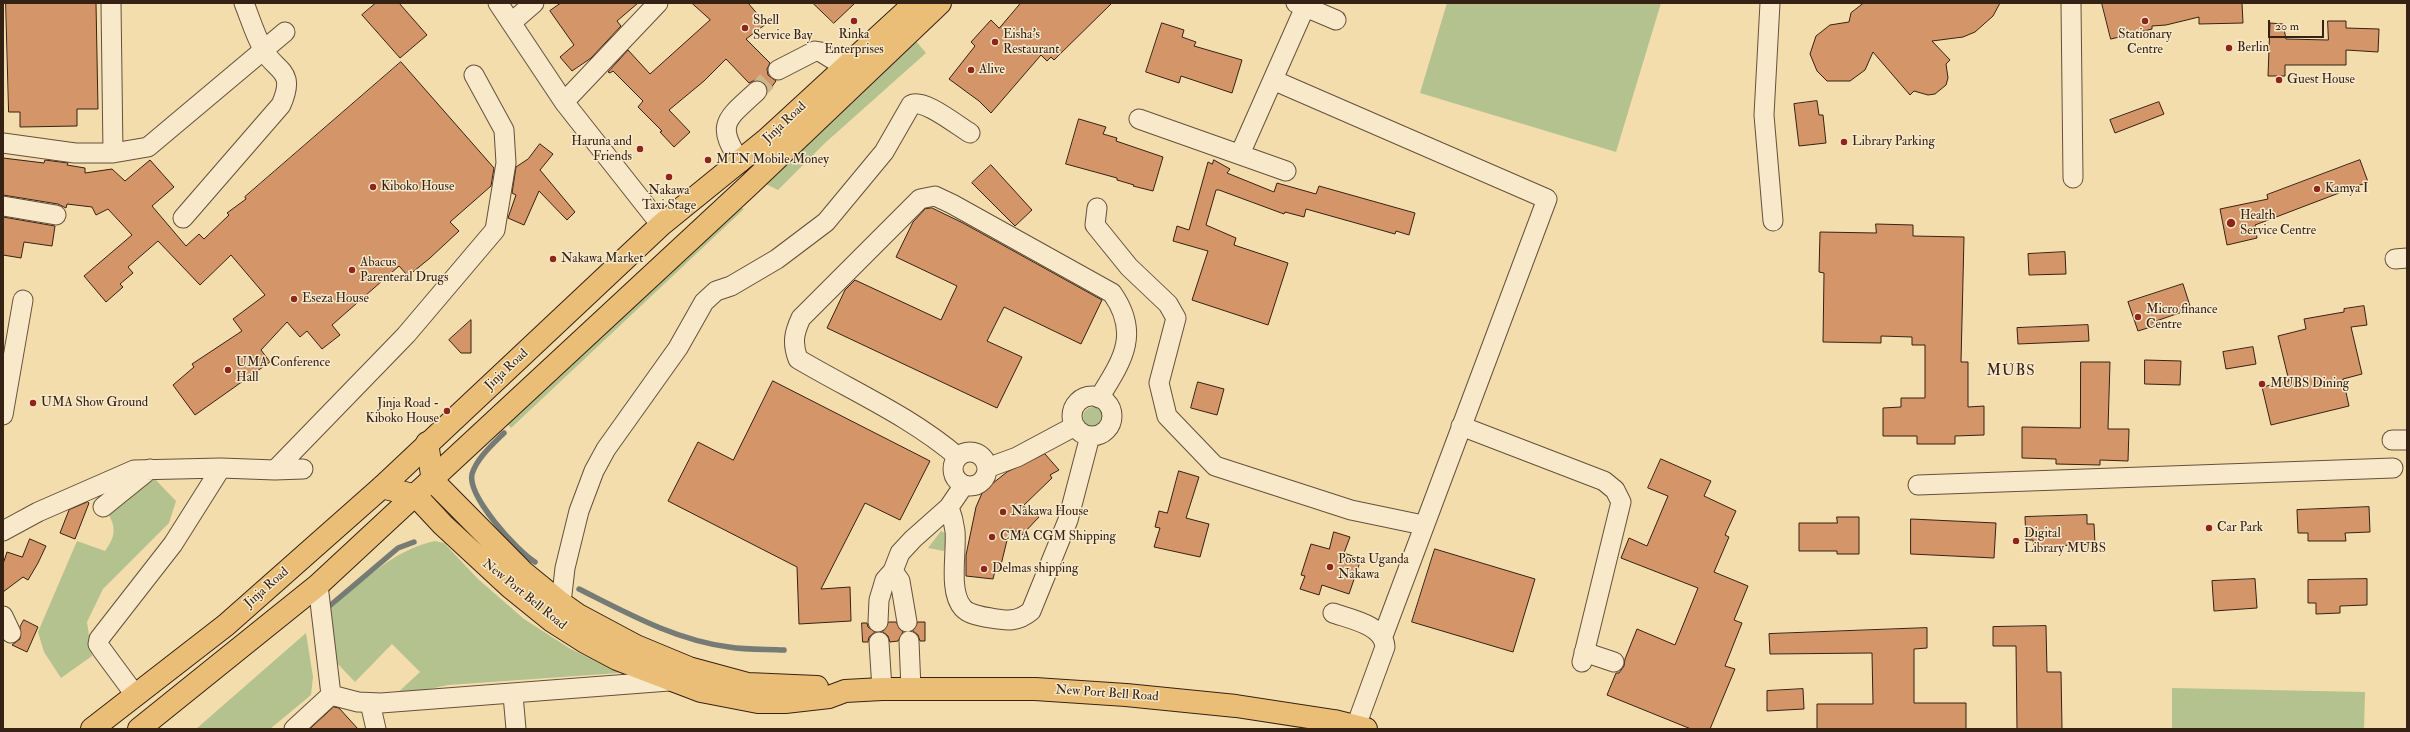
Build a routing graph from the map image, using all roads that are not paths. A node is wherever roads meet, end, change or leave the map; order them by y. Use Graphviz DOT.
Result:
graph roads {
  1 [pos="110,3"];
  2 [pos="244,3"];
  3 [pos="498,3"];
  4 [pos="534,3"];
  5 [pos="658,3"];
  6 [pos="915,3"];
  7 [pos="940,3"];
  8 [pos="1770,3"];
  9 [pos="2071,3"];
  10 [pos="1301,5"];
  11 [pos="1336,20"];
  12 [pos="512,22"];
  13 [pos="285,32"];
  14 [pos="263,50"];
  15 [pos="845,67"];
  16 [pos="474,75"];
  17 [pos="1273,80"];
  18 [pos="564,102"];
  19 [pos="1139,119"];
  20 [pos="970,133"];
  21 [pos="3,143"];
  22 [pos="113,153"];
  23 [pos="1240,154"];
  24 [pos="741,162"];
  25 [pos="1286,171"];
  26 [pos="2074,178"];
  27 [pos="3,206"];
  28 [pos="1097,208"];
  29 [pos="56,215"];
  30 [pos="183,218"];
  31 [pos="1773,221"];
  32 [pos="661,225"];
  33 [pos="23,300"];
  34 [pos="1099,398"];
  35 [pos="3,415"];
  36 [pos="1460,426"];
  37 [pos="1083,431"];
  38 [pos="427,443"];
  39 [pos="958,457"];
  40 [pos="151,468"];
  41 [pos="221,468"];
  42 [pos="987,468"];
  43 [pos="2393,468"];
  44 [pos="303,469"];
  45 [pos="275,470"];
  46 [pos="435,484"];
  47 [pos="1918,485"];
  48 [pos="964,486"];
  49 [pos="382,487"];
  50 [pos="421,500"];
  51 [pos="103,507"];
  52 [pos="949,507"];
  53 [pos="1424,525"];
  54 [pos="3,531"];
  55 [pos="893,570"];
  56 [pos="318,585"];
  57 [pos="560,603"];
  58 [pos="1333,613"];
  59 [pos="878,622"];
  60 [pos="907,622"];
  61 [pos="1383,636"];
  62 [pos="909,641"];
  63 [pos="879,642"];
  64 [pos="1614,662"];
  65 [pos="669,681"];
  66 [pos="882,689"];
  67 [pos="911,689"];
  68 [pos="845,691"];
  69 [pos="513,694"];
  70 [pos="136,696"];
  71 [pos="331,696"];
  72 [pos="370,703"];
  73 [pos="1361,728"];
  74 [pos="92,729"];
  75 [pos="139,729"];
  76 [pos="294,729"];
  77 [pos="376,729"];
  78 [pos="516,729"];
  1 -- 22 [label="street"];
  2 -- 14 [label="street"];
  3 -- 12 [label="street"];
  4 -- 12 [label="street"];
  5 -- 18 [label="street"];
  6 -- 15 [label="main road, Jinja Road"];
  7 -- 46 [label="main road, Jinja Road"];
  8 -- 31 [label="street"];
  9 -- 26 [label="street"];
  10 -- 11 [label="street"];
  10 -- 17 [label="street"];
  12 -- 18 [label="street"];
  13 -- 14 [label="street"];
  14 -- 22 [label="street"];
  14 -- 30 [label="street"];
  15 -- 24 [label="main road, Jinja Road"];
  15 -- 24 [label="street"];
  16 -- 45 [label="street"];
  17 -- 23 [label="street"];
  17 -- 36 [label="street"];
  18 -- 32 [label="street"];
  19 -- 23 [label="street"];
  20 -- 57 [label="street"];
  21 -- 22 [label="street"];
  23 -- 25 [label="street"];
  24 -- 32 [label="main road, Jinja Road"];
  27 -- 29 [label="street"];
  28 -- 53 [label="street"];
  32 -- 38 [label="main road, Jinja Road"];
  33 -- 35 [label="street"];
  34 -- 37 [label="street"];
  34 -- 37 [label="street"];
  34 -- 39 [label="street"];
  36 -- 53 [label="street"];
  36 -- 64 [label="street"];
  37 -- 42 [label="street"];
  37 -- 52 [label="street"];
  38 -- 46 [label="main road"];
  38 -- 49 [label="main road, Jinja Road"];
  39 -- 42 [label="street"];
  39 -- 48 [label="street"];
  40 -- 41 [label="street"];
  40 -- 51 [label="street"];
  40 -- 54 [label="street"];
  41 -- 45 [label="street"];
  41 -- 70 [label="street"];
  42 -- 48 [label="street"];
  43 -- 47 [label="street"];
  44 -- 45 [label="street"];
  46 -- 50 [label="main road, Jinja Road"];
  46 -- 57 [label="main road, New Port Bell Road"];
  48 -- 52 [label="street"];
  49 -- 50 [label="main road"];
  49 -- 70 [label="main road, Jinja Road"];
  50 -- 56 [label="main road, Jinja Road"];
  50 -- 65 [label="main road, New Port Bell Road"];
  52 -- 55 [label="street"];
  53 -- 61 [label="street"];
  55 -- 59 [label="street"];
  55 -- 60 [label="street"];
  56 -- 71 [label="street"];
  56 -- 75 [label="main road, Jinja Road"];
  57 -- 68 [label="main road, New Port Bell Road"];
  58 -- 61 [label="street"];
  61 -- 73 [label="street"];
  62 -- 67 [label="street"];
  63 -- 66 [label="street"];
  65 -- 68 [label="main road, New Port Bell Road"];
  65 -- 69 [label="street"];
  66 -- 67 [label="main road, New Port Bell Road"];
  66 -- 68 [label="main road, New Port Bell Road"];
  67 -- 73 [label="main road, New Port Bell Road"];
  69 -- 72 [label="street"];
  69 -- 78 [label="street"];
  70 -- 74 [label="main road, Jinja Road"];
  71 -- 72 [label="street"];
  71 -- 76 [label="street"];
  72 -- 77 [label="street"];
}
